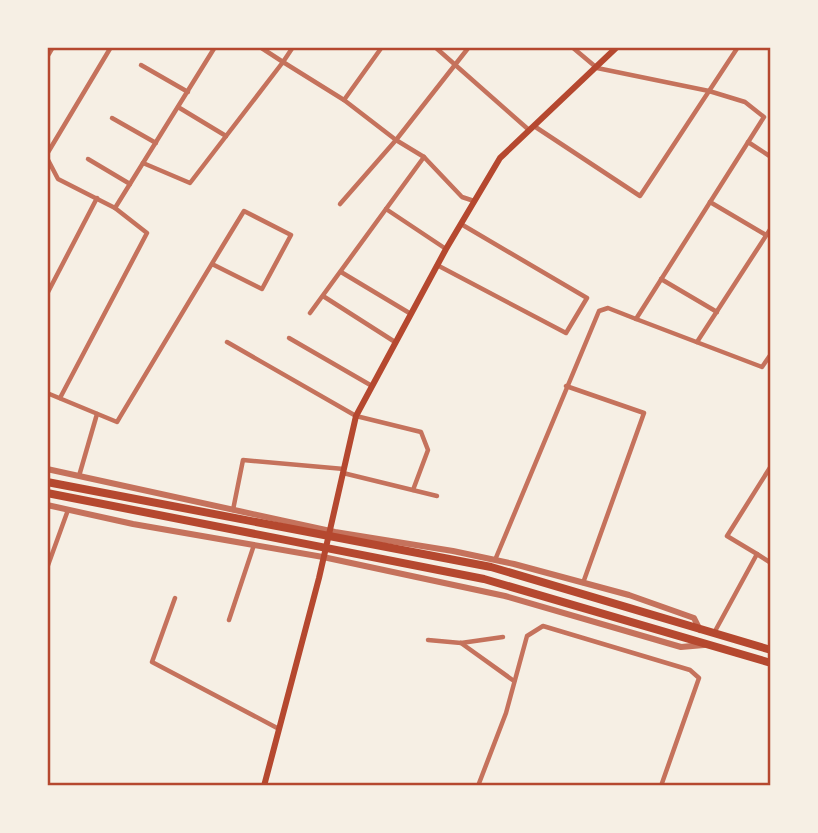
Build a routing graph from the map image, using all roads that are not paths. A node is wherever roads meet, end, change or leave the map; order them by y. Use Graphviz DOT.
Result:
graph roads {
  1 [pos="53,47"];
  2 [pos="111,47"];
  3 [pos="215,47"];
  4 [pos="260,47"];
  5 [pos="293,47"];
  6 [pos="382,47"];
  7 [pos="435,47"];
  8 [pos="469,47"];
  9 [pos="572,47"];
  10 [pos="617,47"];
  11 [pos="738,47"];
  12 [pos="47,57"];
  13 [pos="283,62"];
  14 [pos="454,64"];
  15 [pos="141,65"];
  16 [pos="597,68"];
  17 [pos="726,72"];
  18 [pos="709,91"];
  19 [pos="188,92"];
  20 [pos="344,100"];
  21 [pos="178,107"];
  22 [pos="112,118"];
  23 [pos="531,128"];
  24 [pos="226,136"];
  25 [pos="396,140"];
  26 [pos="748,142"];
  27 [pos="156,143"];
  28 [pos="47,156"];
  29 [pos="424,157"];
  30 [pos="771,157"];
  31 [pos="88,159"];
  32 [pos="143,163"];
  33 [pos="130,184"];
  34 [pos="97,198"];
  35 [pos="474,201"];
  36 [pos="710,202"];
  37 [pos="340,204"];
  38 [pos="115,208"];
  39 [pos="386,209"];
  40 [pos="461,224"];
  41 [pos="771,228"];
  42 [pos="766,236"];
  43 [pos="446,249"];
  44 [pos="212,264"];
  45 [pos="437,265"];
  46 [pos="341,272"];
  47 [pos="661,279"];
  48 [pos="47,293"];
  49 [pos="323,296"];
  50 [pos="717,312"];
  51 [pos="310,313"];
  52 [pos="411,314"];
  53 [pos="636,318"];
  54 [pos="289,338"];
  55 [pos="227,342"];
  56 [pos="396,342"];
  57 [pos="698,342"];
  58 [pos="771,354"];
  59 [pos="372,386"];
  60 [pos="566,386"];
  61 [pos="47,393"];
  62 [pos="60,398"];
  63 [pos="97,414"];
  64 [pos="356,416"];
  65 [pos="771,466"];
  66 [pos="47,469"];
  67 [pos="343,471"];
  68 [pos="79,476"];
  69 [pos="48,482"];
  70 [pos="413,490"];
  71 [pos="47,493"];
  72 [pos="437,496"];
  73 [pos="47,505"];
  74 [pos="68,510"];
  75 [pos="233,510"];
  76 [pos="329,530"];
  77 [pos="254,544"];
  78 [pos="757,554"];
  79 [pos="323,557"];
  80 [pos="495,560"];
  81 [pos="771,563"];
  82 [pos="47,568"];
  83 [pos="583,583"];
  84 [pos="175,598"];
  85 [pos="229,620"];
  86 [pos="700,630"];
  87 [pos="714,634"];
  88 [pos="503,637"];
  89 [pos="428,640"];
  90 [pos="461,643"];
  91 [pos="707,644"];
  92 [pos="771,650"];
  93 [pos="771,663"];
  94 [pos="514,681"];
  95 [pos="279,729"];
  96 [pos="266,785"];
  97 [pos="478,786"];
  98 [pos="661,786"];
  1 -- 12 [label="street"];
  2 -- 28 [label="street"];
  3 -- 19 [label="street"];
  4 -- 13 [label="street"];
  5 -- 13 [label="street"];
  6 -- 20 [label="street"];
  7 -- 14 [label="street"];
  8 -- 14 [label="street"];
  9 -- 16 [label="street"];
  10 -- 16 [label="main road"];
  11 -- 18 [label="street"];
  13 -- 20 [label="street"];
  13 -- 24 [label="street"];
  14 -- 23 [label="street"];
  14 -- 25 [label="street"];
  15 -- 19 [label="street"];
  16 -- 18 [label="street"];
  16 -- 23 [label="main road"];
  17 -- 18 [label="street"];
  18 -- 23 [label="street"];
  18 -- 26 [label="street"];
  19 -- 21 [label="street"];
  20 -- 25 [label="street"];
  21 -- 24 [label="street"];
  21 -- 27 [label="street"];
  22 -- 27 [label="street"];
  23 -- 35 [label="main road"];
  24 -- 32 [label="street"];
  25 -- 29 [label="street"];
  25 -- 37 [label="street"];
  26 -- 30 [label="street"];
  26 -- 36 [label="street"];
  27 -- 32 [label="street"];
  28 -- 34 [label="street"];
  29 -- 35 [label="street"];
  29 -- 39 [label="street"];
  31 -- 33 [label="street"];
  32 -- 33 [label="street"];
  33 -- 38 [label="street"];
  34 -- 38 [label="street"];
  34 -- 48 [label="street"];
  35 -- 40 [label="main road"];
  36 -- 42 [label="street"];
  36 -- 47 [label="street"];
  38 -- 62 [label="street"];
  39 -- 43 [label="street"];
  39 -- 46 [label="street"];
  40 -- 43 [label="main road"];
  40 -- 45 [label="street"];
  41 -- 42 [label="street"];
  42 -- 50 [label="street"];
  43 -- 45 [label="main road"];
  44 -- 44 [label="street"];
  44 -- 63 [label="street"];
  45 -- 52 [label="main road"];
  46 -- 49 [label="street"];
  46 -- 52 [label="street"];
  47 -- 50 [label="street"];
  47 -- 53 [label="street"];
  49 -- 51 [label="street"];
  49 -- 56 [label="street"];
  50 -- 57 [label="street"];
  52 -- 56 [label="main road"];
  53 -- 57 [label="street"];
  53 -- 60 [label="street"];
  54 -- 59 [label="street"];
  55 -- 64 [label="street"];
  56 -- 59 [label="main road"];
  57 -- 58 [label="street"];
  59 -- 64 [label="main road"];
  60 -- 80 [label="street"];
  60 -- 83 [label="street"];
  61 -- 62 [label="street"];
  62 -- 63 [label="street"];
  63 -- 68 [label="street"];
  64 -- 67 [label="main road"];
  64 -- 70 [label="street"];
  65 -- 78 [label="street"];
  66 -- 68 [label="street"];
  67 -- 70 [label="street"];
  67 -- 75 [label="street"];
  67 -- 76 [label="main road"];
  68 -- 75 [label="street"];
  69 -- 86 [label="highway"];
  70 -- 72 [label="street"];
  71 -- 91 [label="highway"];
  73 -- 74 [label="street"];
  74 -- 77 [label="street"];
  74 -- 82 [label="street"];
  75 -- 76 [label="street"];
  76 -- 79 [label="main road"];
  76 -- 80 [label="street"];
  77 -- 79 [label="street"];
  77 -- 85 [label="street"];
  78 -- 81 [label="street"];
  78 -- 87 [label="street"];
  79 -- 91 [label="street"];
  79 -- 95 [label="main road"];
  80 -- 83 [label="street"];
  83 -- 86 [label="street"];
  84 -- 95 [label="street"];
  86 -- 87 [label="highway"];
  87 -- 92 [label="highway"];
  88 -- 90 [label="street"];
  89 -- 90 [label="street"];
  90 -- 94 [label="street"];
  91 -- 93 [label="highway"];
  94 -- 97 [label="street"];
  94 -- 98 [label="street"];
  95 -- 96 [label="main road"];
}
